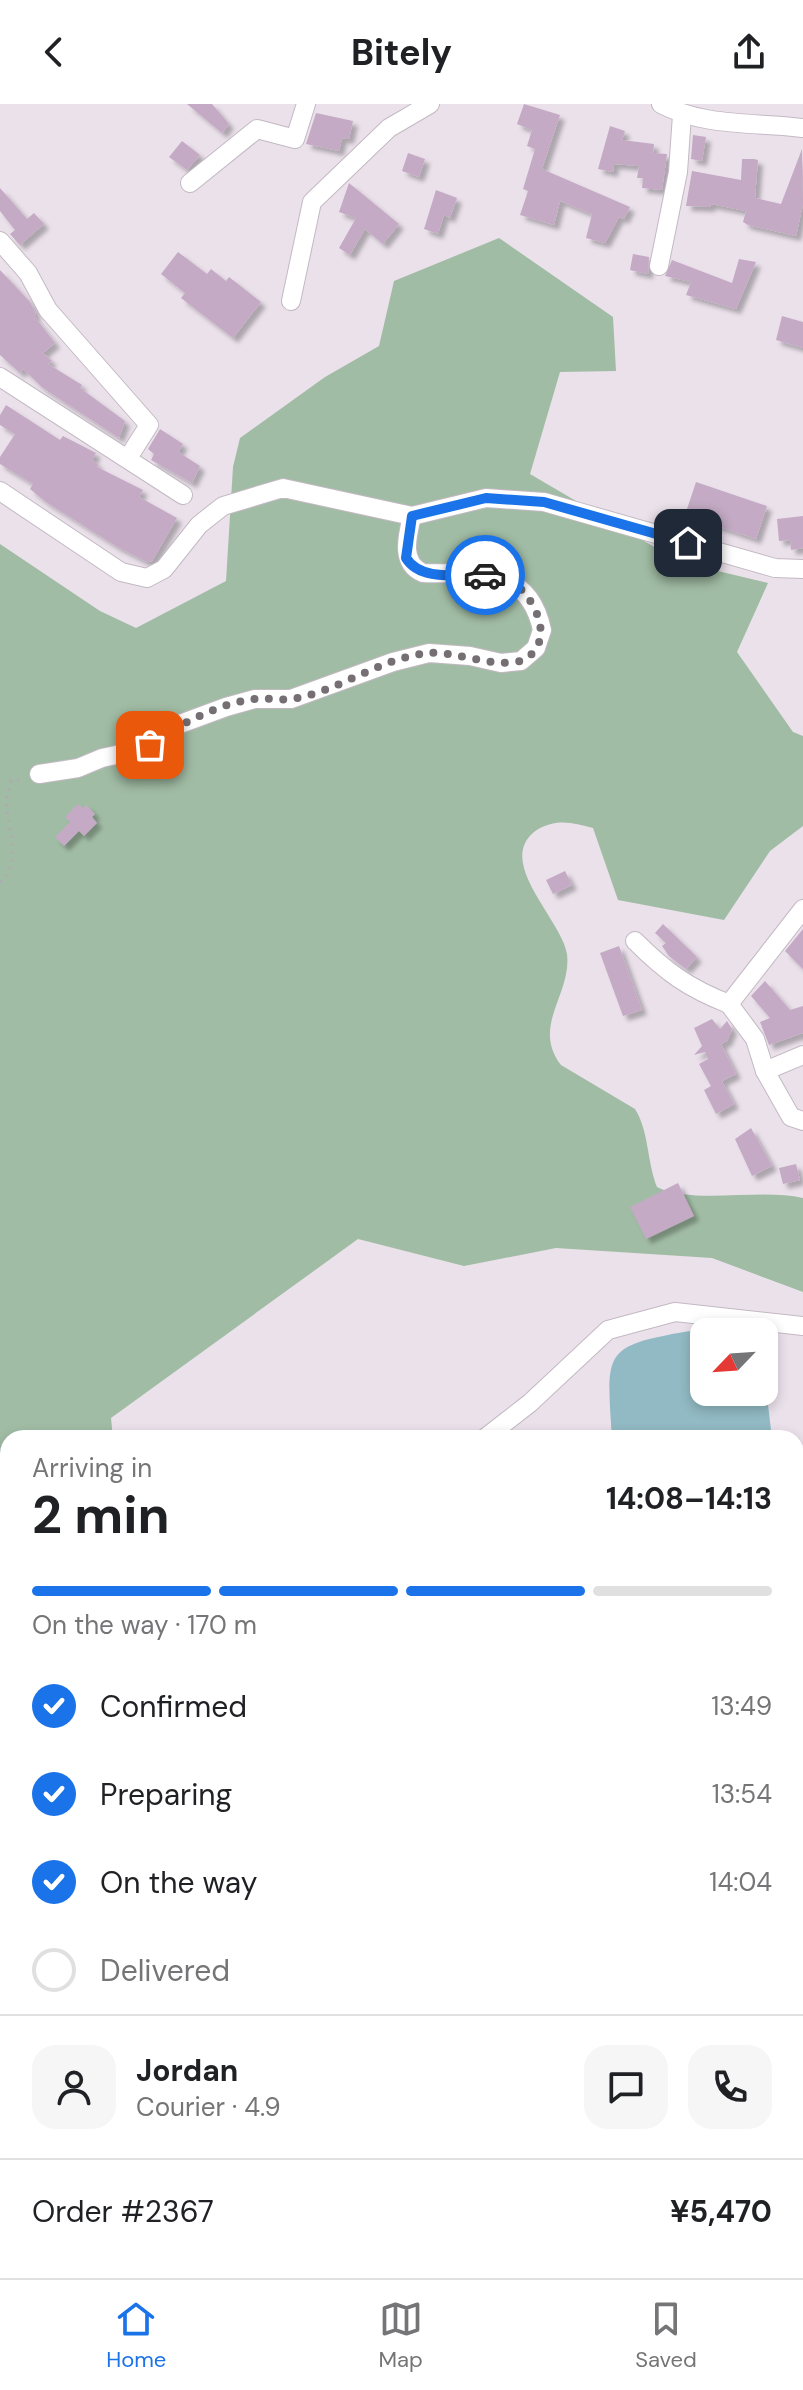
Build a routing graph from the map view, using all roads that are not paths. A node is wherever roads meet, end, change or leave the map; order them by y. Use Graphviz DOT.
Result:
graph roads {
  1 [pos="306,104"];
  2 [pos="430,104"];
  3 [pos="661,104"];
  4 [pos="682,115"];
  5 [pos="803,128"];
  6 [pos="190,183"];
  7 [pos="0,241"];
  8 [pos="659,266"];
  9 [pos="291,301"];
  10 [pos="0,377"];
  11 [pos="128,458"];
  12 [pos="0,491"];
  13 [pos="183,495"];
  14 [pos="412,516"];
  15 [pos="803,569"];
  16 [pos="39,774"];
  17 [pos="803,909"];
  18 [pos="635,941"];
  19 [pos="729,1004"];
  20 [pos="803,1055"];
  21 [pos="765,1071"];
  22 [pos="803,1121"];
  23 [pos="803,1326"];
  24 [pos="495,1430"];
  1 -- 6 [label="street"];
  2 -- 9 [label="street"];
  3 -- 4 [label="street"];
  4 -- 5 [label="street"];
  4 -- 8 [label="street"];
  7 -- 11 [label="street"];
  10 -- 11 [label="street"];
  11 -- 13 [label="street"];
  12 -- 14 [label="street"];
  14 -- 15 [label="street"];
  14 -- 16 [label="street"];
  17 -- 19 [label="street"];
  18 -- 19 [label="street"];
  19 -- 21 [label="street"];
  20 -- 21 [label="street"];
  21 -- 22 [label="street"];
  23 -- 24 [label="street"];
}
